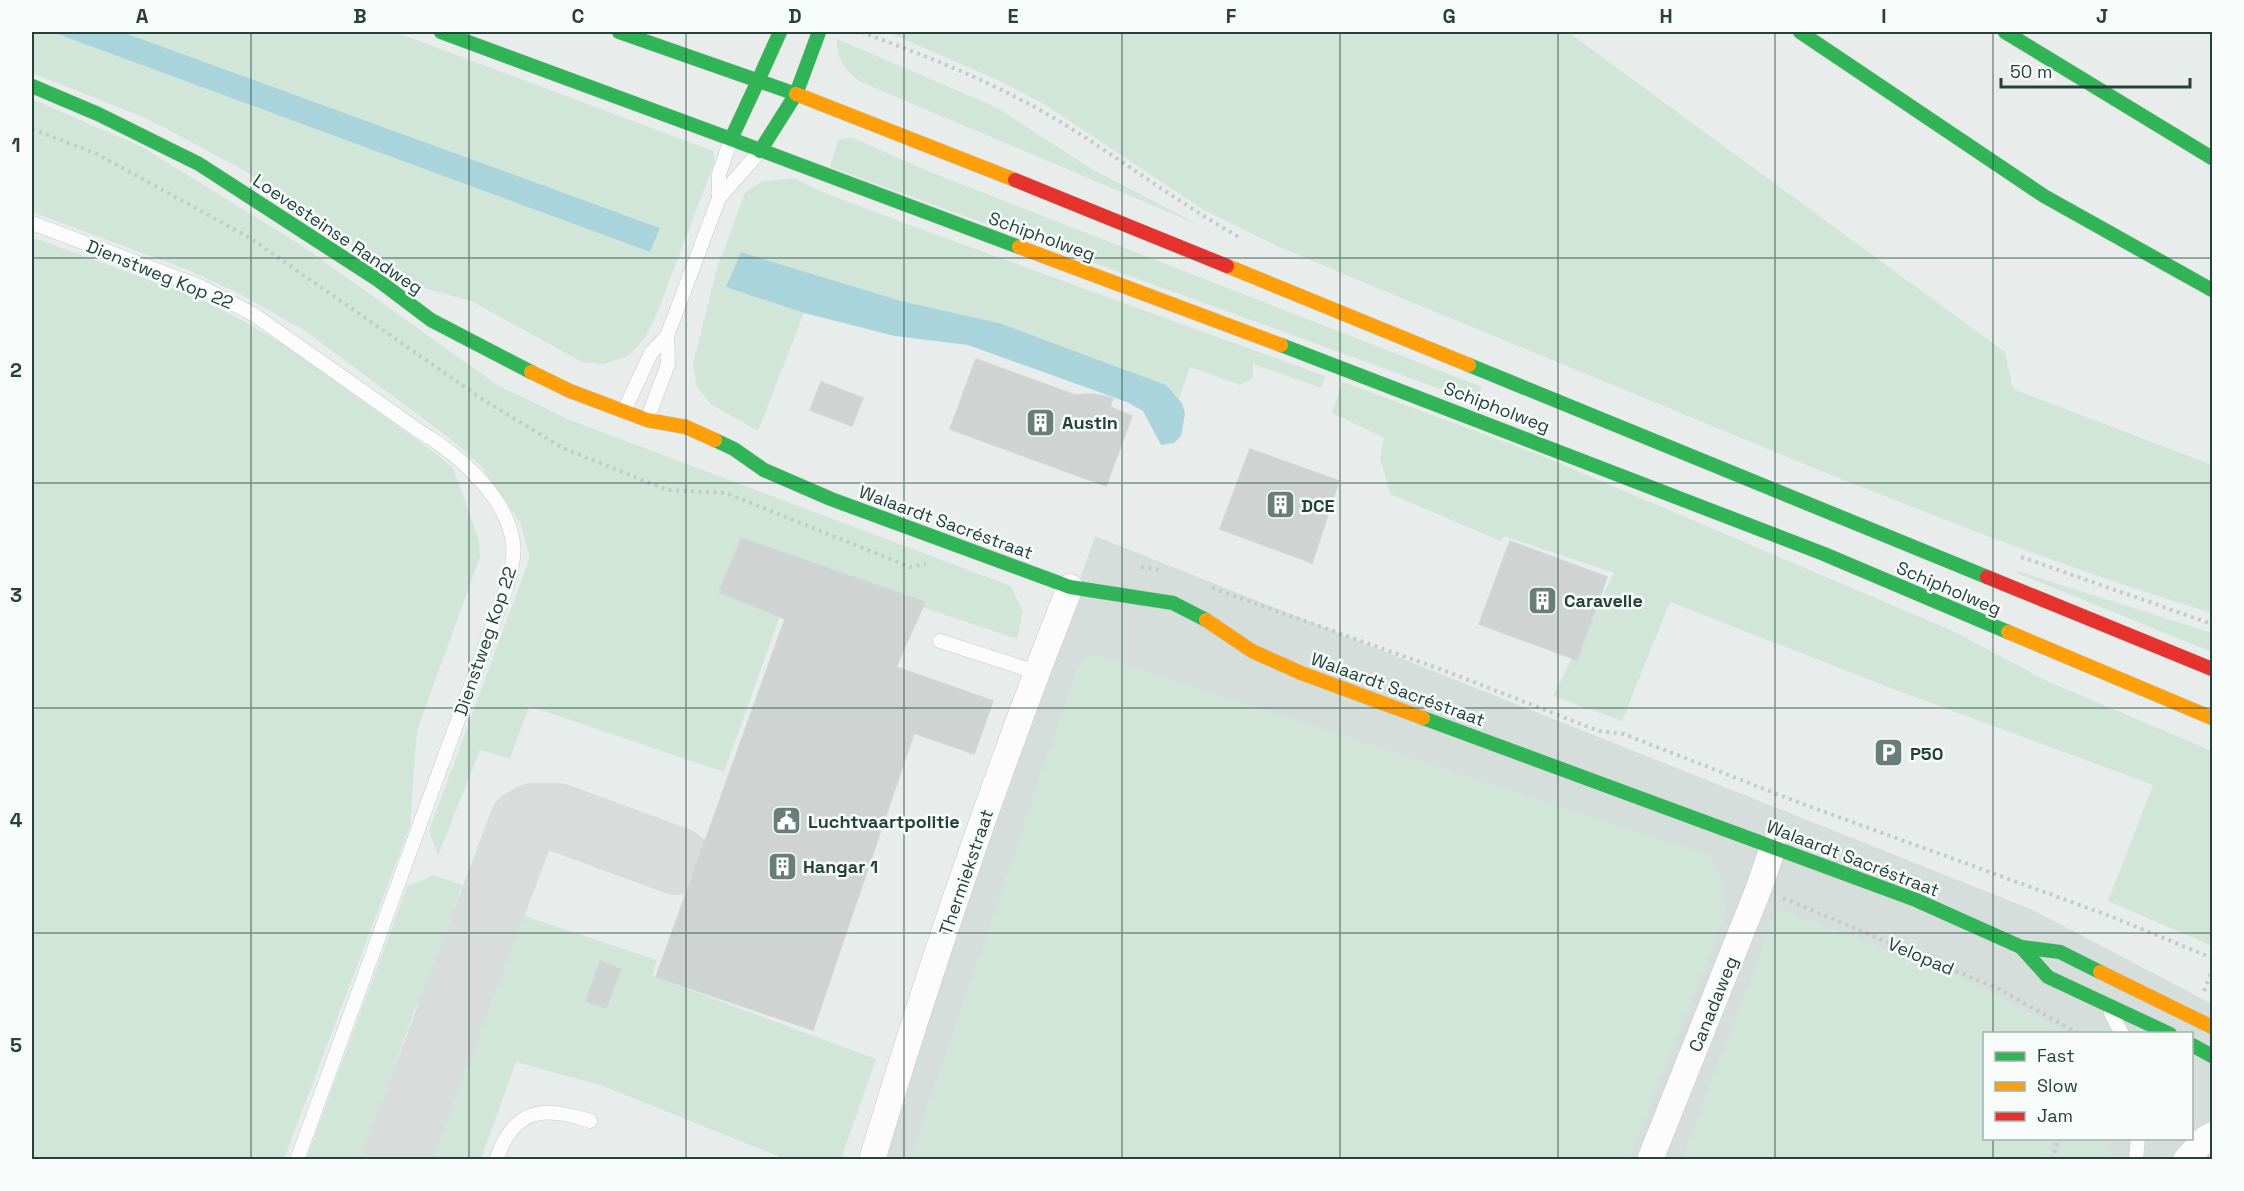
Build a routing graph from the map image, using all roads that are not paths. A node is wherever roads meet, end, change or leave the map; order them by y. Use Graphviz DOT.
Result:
graph roads {
  1 [pos="441,32"];
  2 [pos="619,32"];
  3 [pos="780,32"];
  4 [pos="819,32"];
  5 [pos="1800,32"];
  6 [pos="2005,32"];
  7 [pos="2051,44"];
  8 [pos="2071,71"];
  9 [pos="758,81"];
  10 [pos="32,86"];
  11 [pos="796,94"];
  12 [pos="731,139"];
  13 [pos="760,151"];
  14 [pos="2212,158"];
  15 [pos="719,198"];
  16 [pos="32,223"];
  17 [pos="2212,290"];
  18 [pos="668,336"];
  19 [pos="624,411"];
  20 [pos="647,420"];
  21 [pos="671,441"];
  22 [pos="742,470"];
  23 [pos="764,470"];
  24 [pos="1070,587"];
  25 [pos="940,641"];
  26 [pos="2212,669"];
  27 [pos="1036,672"];
  28 [pos="2212,718"];
  29 [pos="1773,847"];
  30 [pos="2021,948"];
  31 [pos="2142,993"];
  32 [pos="2106,1003"];
  33 [pos="2147,1027"];
  34 [pos="2212,1027"];
  35 [pos="2121,1032"];
  36 [pos="2163,1032"];
  37 [pos="2193,1046"];
  38 [pos="2212,1056"];
  39 [pos="590,1121"];
  40 [pos="2212,1135"];
  41 [pos="2138,1140"];
  42 [pos="297,1160"];
  43 [pos="496,1160"];
  44 [pos="872,1160"];
  45 [pos="1650,1160"];
  46 [pos="2136,1160"];
  47 [pos="2186,1160"];
  1 -- 12 [label="main road, Schipholweg"];
  2 -- 9 [label="main road, Schipholweg"];
  3 -- 9 [label="main road"];
  4 -- 11 [label="main road"];
  5 -- 17 [label="main road"];
  6 -- 8 [label="main road"];
  7 -- 8 [label="main road"];
  8 -- 14 [label="main road"];
  9 -- 11 [label="main road, Schipholweg"];
  9 -- 12 [label="main road"];
  10 -- 19 [label="main road, Loevesteinse Randweg"];
  11 -- 13 [label="main road"];
  11 -- 26 [label="main road, Schipholweg"];
  12 -- 13 [label="main road, Schipholweg"];
  12 -- 15 [label="lane"];
  13 -- 15 [label="lane"];
  13 -- 28 [label="main road, Schipholweg"];
  15 -- 18 [label="lane"];
  16 -- 42 [label="lane, Dienstweg Kop 22"];
  18 -- 19 [label="lane"];
  18 -- 20 [label="lane"];
  19 -- 20 [label="main road, Walaardt Sacréstraat"];
  20 -- 21 [label="main road, Walaardt Sacréstraat"];
  20 -- 23 [label="main road, Walaardt Sacréstraat"];
  22 -- 23 [label="main road, Walaardt Sacréstraat"];
  23 -- 24 [label="main road, Walaardt Sacréstraat"];
  24 -- 27 [label="street, Thermiekstraat"];
  24 -- 29 [label="main road, Walaardt Sacréstraat"];
  25 -- 27 [label="lane"];
  27 -- 44 [label="street, Thermiekstraat"];
  29 -- 30 [label="main road, Walaardt Sacréstraat"];
  29 -- 45 [label="street, Canadaweg"];
  30 -- 31 [label="main road, Walaardt Sacréstraat"];
  30 -- 32 [label="main road, Walaardt Sacréstraat"];
  31 -- 33 [label="lane"];
  31 -- 34 [label="main road, Walaardt Sacréstraat"];
  32 -- 33 [label="main road, Walaardt Sacréstraat"];
  32 -- 35 [label="lane"];
  33 -- 36 [label="main road, Walaardt Sacréstraat"];
  37 -- 38 [label="main road"];
  39 -- 43 [label="lane"];
  40 -- 47 [label="street"];
  41 -- 46 [label="lane"];
}
